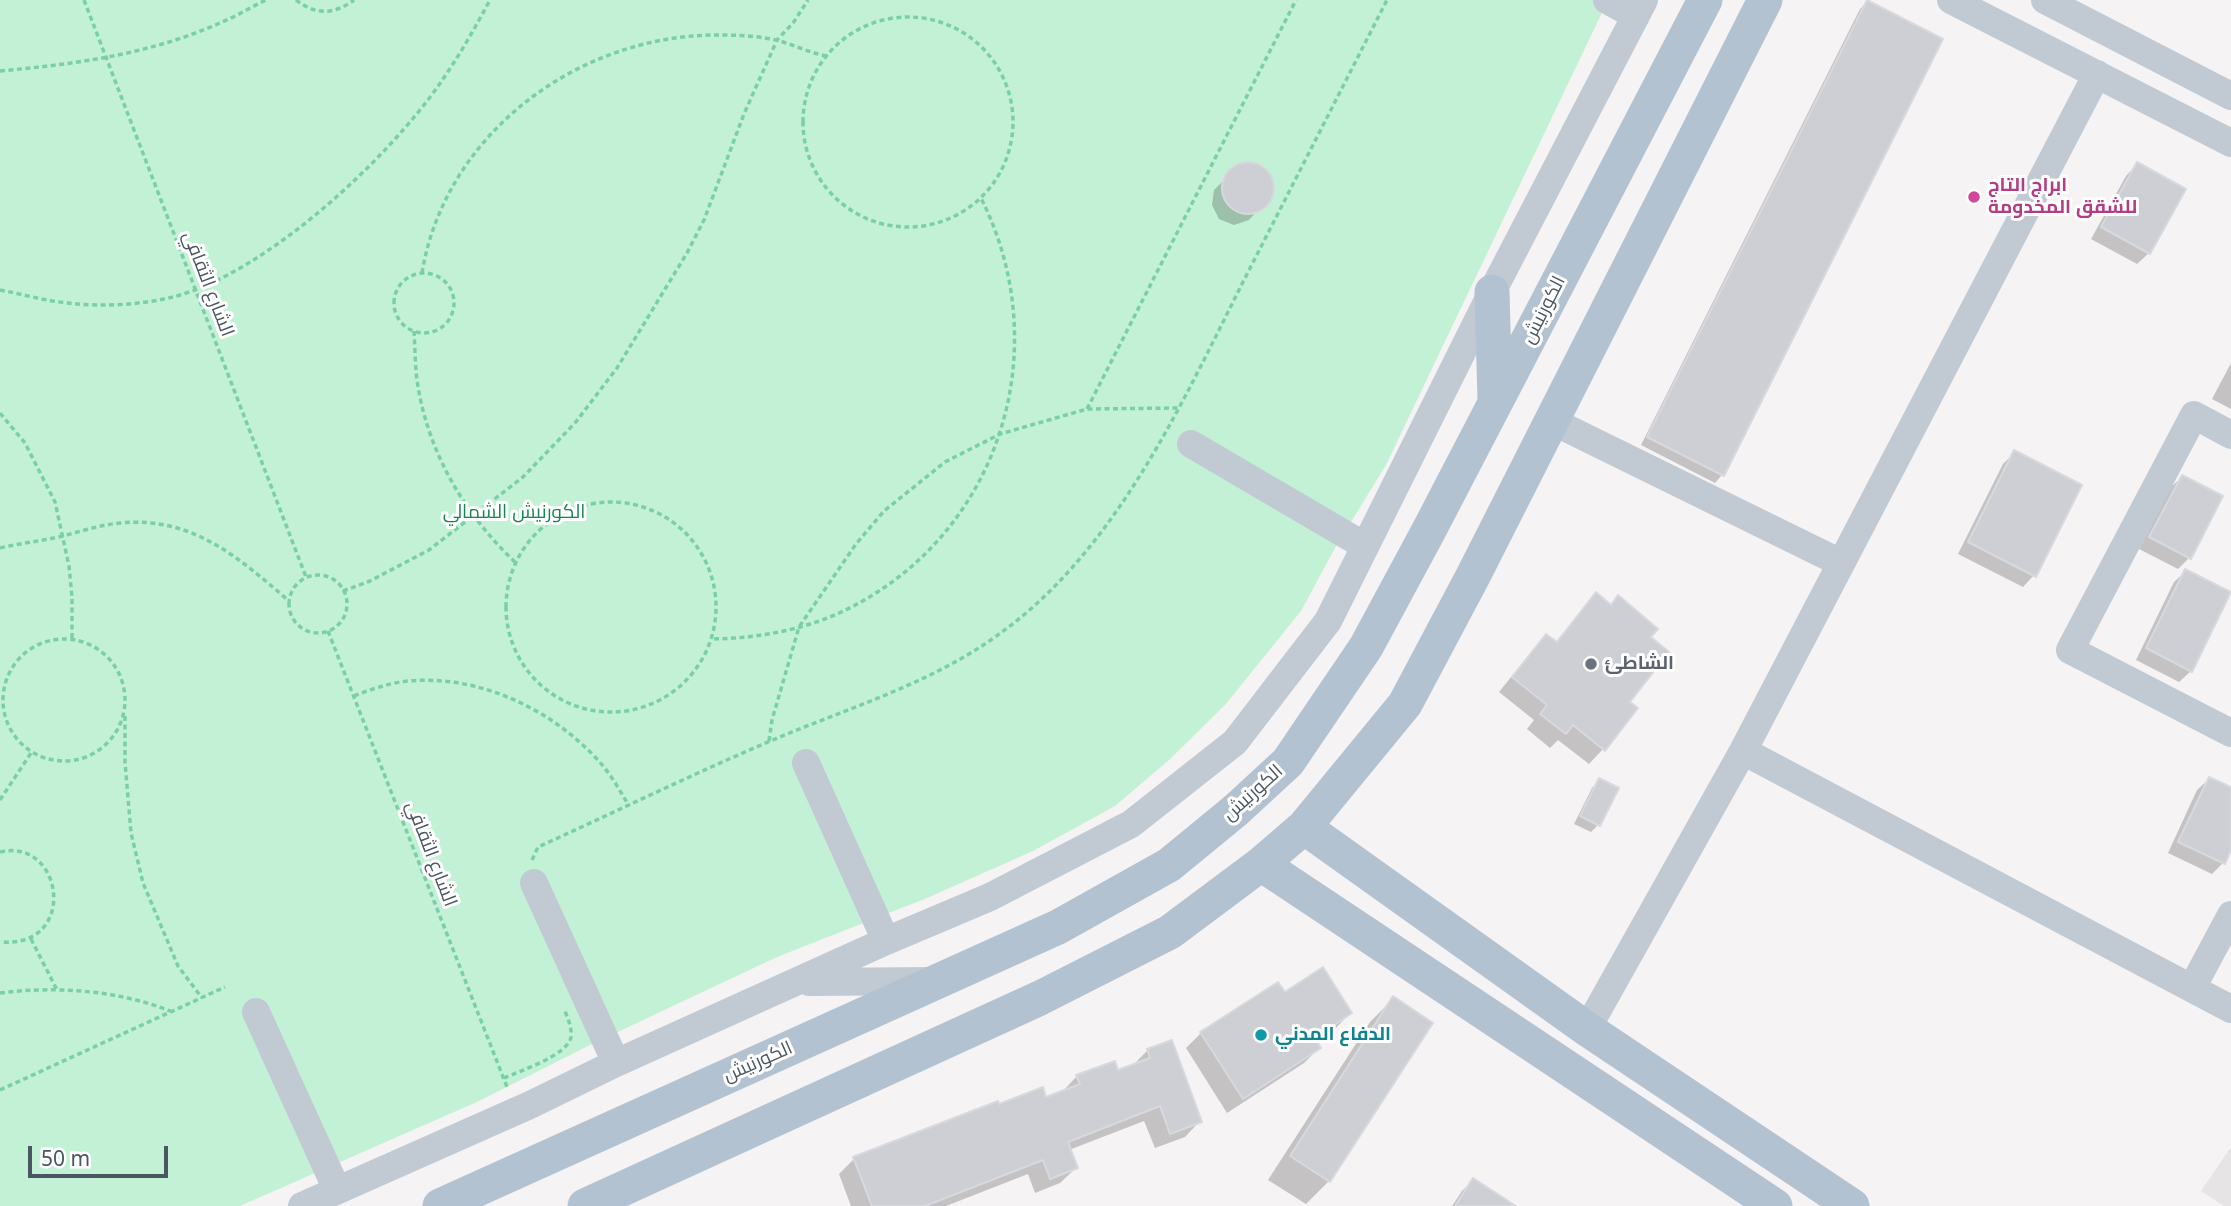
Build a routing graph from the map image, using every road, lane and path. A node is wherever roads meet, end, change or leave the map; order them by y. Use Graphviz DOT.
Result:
graph roads {
  1 [pos="84,0"];
  2 [pos="266,0"];
  3 [pos="296,0"];
  4 [pos="354,0"];
  5 [pos="490,0"];
  6 [pos="808,0"];
  7 [pos="1296,0"];
  8 [pos="1387,0"];
  9 [pos="1607,0"];
  10 [pos="1705,0"];
  11 [pos="1765,0"];
  12 [pos="1951,0"];
  13 [pos="2045,0"];
  14 [pos="1640,8"];
  15 [pos="777,40"];
  16 [pos="826,56"];
  17 [pos="107,58"];
  18 [pos="0,71"];
  19 [pos="2097,74"];
  20 [pos="2231,96"];
  21 [pos="2231,143"];
  22 [pos="981,198"];
  23 [pos="422,273"];
  24 [pos="0,290"];
  25 [pos="196,290"];
  26 [pos="1492,292"];
  27 [pos="414,331"];
  28 [pos="1495,404"];
  29 [pos="1179,408"];
  30 [pos="1087,409"];
  31 [pos="0,414"];
  32 [pos="1552,421"];
  33 [pos="1000,434"];
  34 [pos="2231,435"];
  35 [pos="1191,444"];
  36 [pos="474,516"];
  37 [pos="62,536"];
  38 [pos="1365,546"];
  39 [pos="0,548"];
  40 [pos="516,563"];
  41 [pos="1842,563"];
  42 [pos="306,577"];
  43 [pos="343,590"];
  44 [pos="289,601"];
  45 [pos="799,628"];
  46 [pos="328,631"];
  47 [pos="72,638"];
  48 [pos="714,639"];
  49 [pos="354,696"];
  50 [pos="125,711"];
  51 [pos="2231,733"];
  52 [pos="769,741"];
  53 [pos="1744,751"];
  54 [pos="32,753"];
  55 [pos="806,763"];
  56 [pos="0,800"];
  57 [pos="629,806"];
  58 [pos="1304,827"];
  59 [pos="0,852"];
  60 [pos="1261,864"];
  61 [pos="533,873"];
  62 [pos="2231,915"];
  63 [pos="30,938"];
  64 [pos="886,941"];
  65 [pos="0,942"];
  66 [pos="939,981"];
  67 [pos="797,982"];
  68 [pos="225,987"];
  69 [pos="2192,988"];
  70 [pos="57,990"];
  71 [pos="0,993"];
  72 [pos="202,998"];
  73 [pos="562,1004"];
  74 [pos="2231,1009"];
  75 [pos="171,1012"];
  76 [pos="256,1012"];
  77 [pos="1587,1029"];
  78 [pos="616,1063"];
  79 [pos="504,1078"];
  80 [pos="508,1087"];
  81 [pos="0,1090"];
  82 [pos="337,1190"];
  83 [pos="302,1206"];
  84 [pos="440,1206"];
  85 [pos="584,1206"];
  86 [pos="1775,1206"];
  87 [pos="1852,1206"];
  1 -- 17 [label="path, الشارع الثقافي"];
  2 -- 17 [label="path"];
  3 -- 4 [label="path"];
  5 -- 25 [label="path"];
  6 -- 15 [label="path"];
  7 -- 30 [label="path"];
  8 -- 29 [label="path"];
  9 -- 14 [label="street"];
  10 -- 28 [label="main road, الكورنيش"];
  11 -- 32 [label="main road"];
  12 -- 19 [label="street"];
  13 -- 20 [label="street"];
  14 -- 26 [label="street"];
  15 -- 16 [label="path"];
  15 -- 23 [label="path"];
  15 -- 36 [label="path"];
  16 -- 22 [label="path"];
  16 -- 22 [label="path"];
  17 -- 18 [label="path"];
  17 -- 25 [label="path, الشارع الثقافي"];
  19 -- 21 [label="street"];
  19 -- 41 [label="street"];
  22 -- 33 [label="path"];
  23 -- 27 [label="path"];
  23 -- 27 [label="path"];
  24 -- 25 [label="path"];
  25 -- 42 [label="path, الشارع الثقافي"];
  26 -- 28 [label="main road"];
  26 -- 38 [label="street"];
  27 -- 36 [label="path"];
  28 -- 66 [label="main road, الكورنيش"];
  29 -- 30 [label="path"];
  29 -- 52 [label="path"];
  30 -- 33 [label="path"];
  31 -- 37 [label="path"];
  32 -- 41 [label="street"];
  32 -- 58 [label="main road"];
  33 -- 45 [label="path"];
  33 -- 45 [label="path"];
  34 -- 51 [label="street"];
  35 -- 38 [label="street"];
  36 -- 40 [label="path"];
  36 -- 43 [label="path"];
  37 -- 39 [label="path"];
  37 -- 44 [label="path"];
  37 -- 47 [label="path"];
  38 -- 64 [label="street"];
  40 -- 48 [label="path"];
  40 -- 48 [label="path"];
  41 -- 53 [label="street"];
  42 -- 43 [label="path"];
  42 -- 44 [label="path"];
  43 -- 46 [label="path"];
  44 -- 46 [label="path"];
  45 -- 48 [label="path"];
  45 -- 52 [label="path"];
  46 -- 49 [label="path, الشارع الثقافي"];
  47 -- 50 [label="path"];
  47 -- 54 [label="path"];
  49 -- 57 [label="path"];
  49 -- 79 [label="path, الشارع الثقافي"];
  50 -- 54 [label="path"];
  50 -- 72 [label="path"];
  52 -- 57 [label="path"];
  53 -- 69 [label="street"];
  53 -- 77 [label="street"];
  54 -- 56 [label="path"];
  55 -- 64 [label="street"];
  57 -- 61 [label="path"];
  58 -- 60 [label="main road"];
  58 -- 77 [label="main road"];
  59 -- 63 [label="path"];
  60 -- 85 [label="main road"];
  60 -- 86 [label="main road"];
  61 -- 78 [label="street"];
  62 -- 69 [label="street"];
  63 -- 65 [label="path"];
  63 -- 70 [label="path"];
  64 -- 67 [label="street"];
  66 -- 67 [label="street"];
  66 -- 84 [label="main road, الكورنيش"];
  67 -- 78 [label="street"];
  68 -- 72 [label="path"];
  69 -- 74 [label="street"];
  70 -- 71 [label="path"];
  70 -- 75 [label="path"];
  72 -- 75 [label="path"];
  73 -- 79 [label="path"];
  75 -- 81 [label="path"];
  76 -- 82 [label="street"];
  77 -- 87 [label="main road"];
  78 -- 82 [label="street"];
  79 -- 80 [label="path, الشارع الثقافي"];
  82 -- 83 [label="street"];
}
